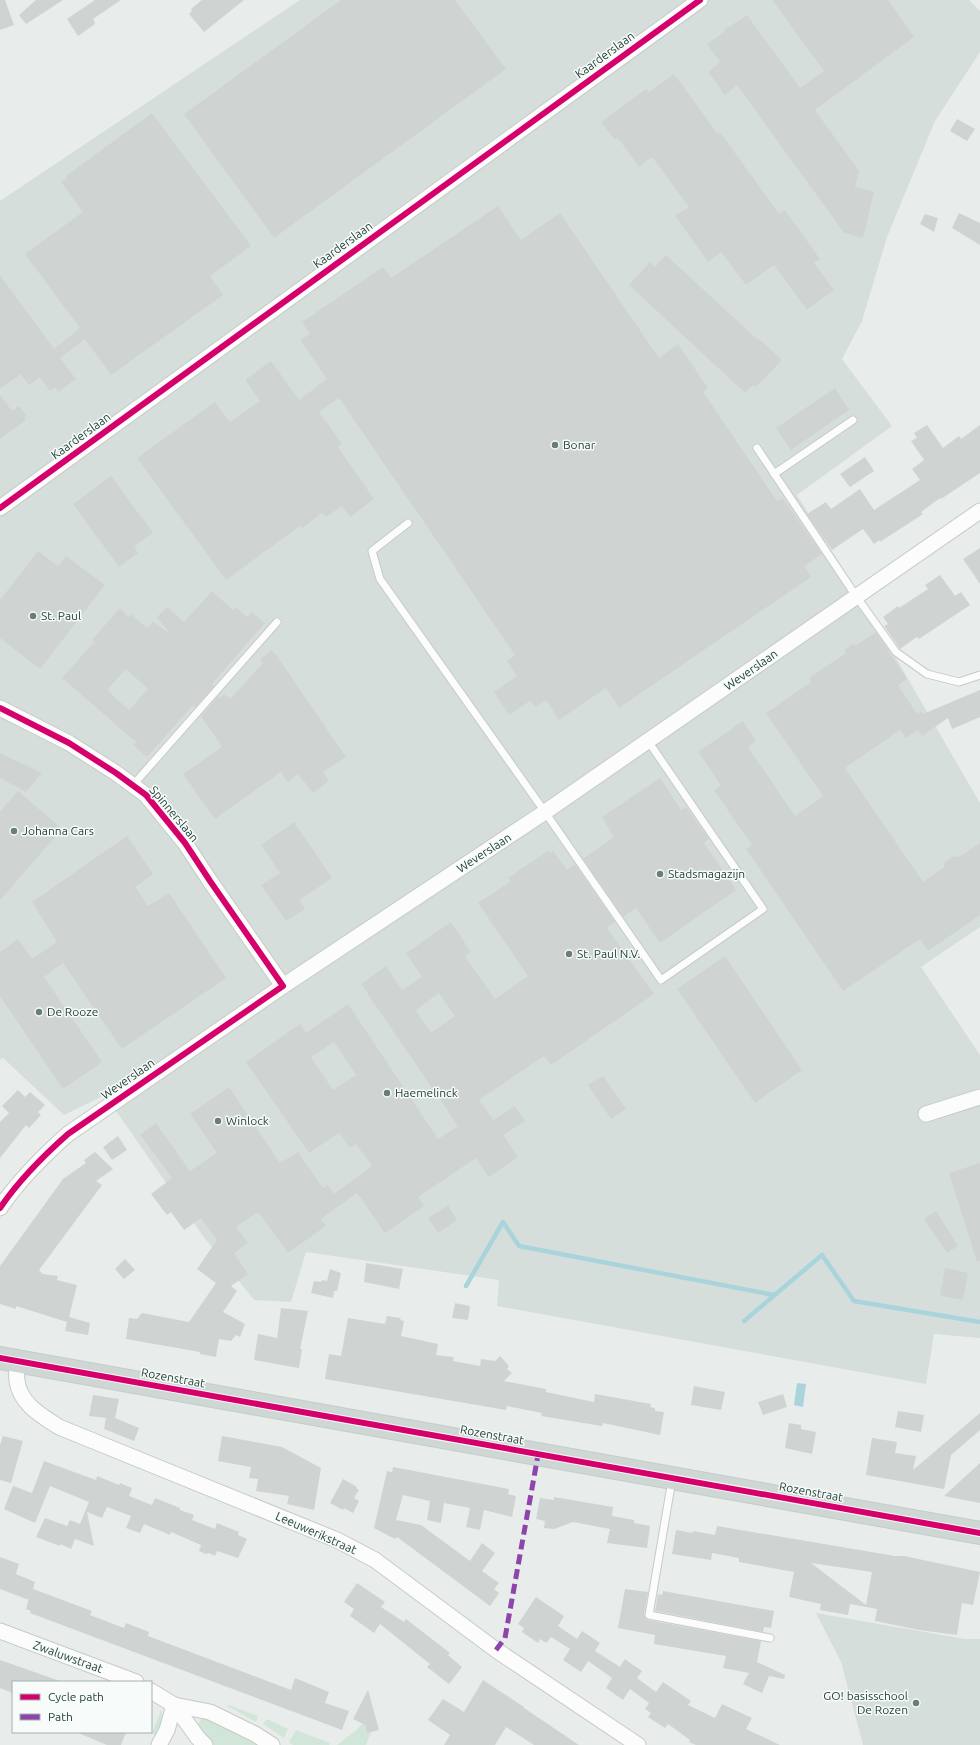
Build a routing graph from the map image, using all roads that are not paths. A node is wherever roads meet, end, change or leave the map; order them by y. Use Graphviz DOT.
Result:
graph roads {
  1 [pos="700,0"];
  2 [pos="853,420"];
  3 [pos="757,448"];
  4 [pos="774,474"];
  5 [pos="0,508"];
  6 [pos="980,511"];
  7 [pos="408,523"];
  8 [pos="856,596"];
  9 [pos="277,622"];
  10 [pos="980,675"];
  11 [pos="0,708"];
  12 [pos="648,741"];
  13 [pos="133,785"];
  14 [pos="545,812"];
  15 [pos="283,986"];
  16 [pos="980,1097"];
  17 [pos="926,1114"];
  18 [pos="0,1208"];
  19 [pos="8,1360"];
  20 [pos="672,1478"];
  21 [pos="980,1534"];
  22 [pos="0,1632"];
  23 [pos="770,1638"];
  24 [pos="133,1681"];
  25 [pos="152,1692"];
  26 [pos="174,1705"];
  27 [pos="159,1745"];
  28 [pos="204,1745"];
  29 [pos="272,1745"];
  30 [pos="638,1745"];
  1 -- 5 [label="street, Kaarderslaan"];
  2 -- 4 [label="lane"];
  3 -- 4 [label="lane"];
  4 -- 8 [label="lane"];
  6 -- 8 [label="street, Weverslaan"];
  7 -- 14 [label="lane"];
  8 -- 10 [label="lane"];
  8 -- 12 [label="street, Weverslaan"];
  9 -- 13 [label="lane"];
  11 -- 13 [label="street, Spinnerslaan"];
  12 -- 14 [label="street, Weverslaan"];
  12 -- 14 [label="lane"];
  13 -- 15 [label="street, Spinnerslaan"];
  14 -- 15 [label="street, Weverslaan"];
  15 -- 18 [label="street, Weverslaan"];
  16 -- 17 [label="street"];
  19 -- 20 [label="main road, Rozenstraat"];
  19 -- 30 [label="street, Leeuwerikstraat"];
  20 -- 21 [label="main road, Rozenstraat"];
  20 -- 23 [label="lane"];
  22 -- 24 [label="street, Zwaluwstraat"];
  25 -- 26 [label="street"];
  26 -- 27 [label="street"];
  26 -- 28 [label="street"];
  26 -- 29 [label="street"];
}
